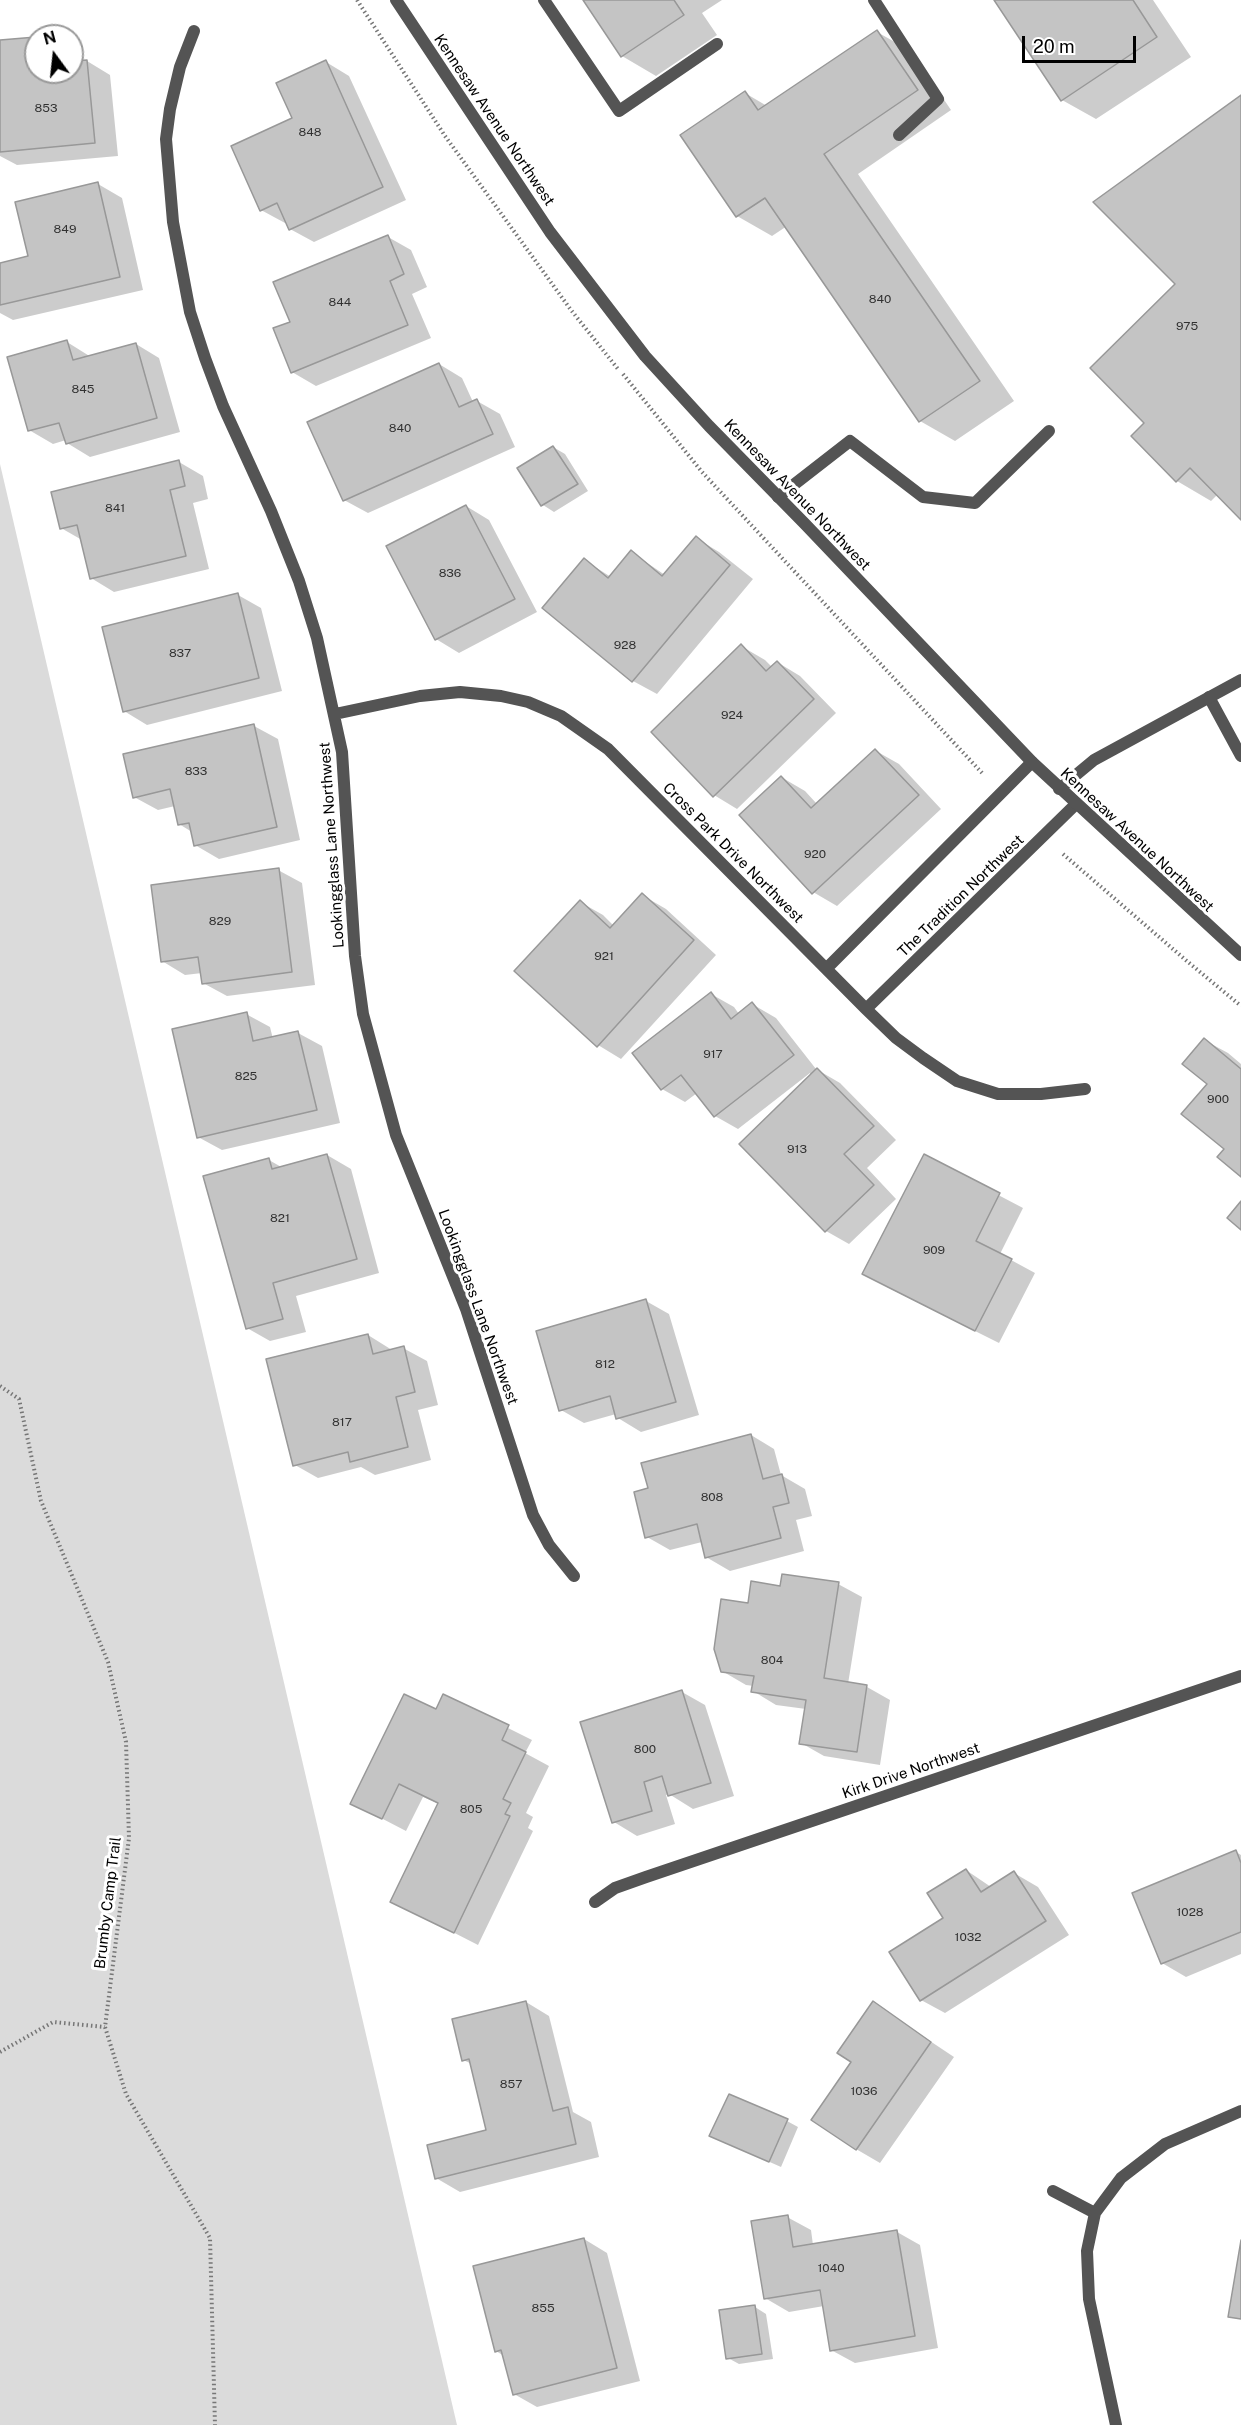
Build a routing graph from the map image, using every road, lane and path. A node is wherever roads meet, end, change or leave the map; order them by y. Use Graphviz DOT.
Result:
graph roads {
  1 [pos="396,0"];
  2 [pos="544,0"];
  3 [pos="874,0"];
  4 [pos="194,31"];
  5 [pos="717,44"];
  6 [pos="899,135"];
  7 [pos="1049,431"];
  8 [pos="778,497"];
  9 [pos="1241,680"];
  10 [pos="1209,696"];
  11 [pos="335,714"];
  12 [pos="1241,756"];
  13 [pos="1032,762"];
  14 [pos="1059,789"];
  15 [pos="1076,804"];
  16 [pos="1241,955"];
  17 [pos="827,968"];
  18 [pos="866,1009"];
  19 [pos="1085,1089"];
  20 [pos="0,1386"];
  21 [pos="574,1576"];
  22 [pos="1241,1676"];
  23 [pos="595,1902"];
  24 [pos="105,2027"];
  25 [pos="0,2052"];
  26 [pos="1241,2110"];
  27 [pos="1053,2191"];
  28 [pos="1095,2212"];
  29 [pos="215,2425"];
  30 [pos="1116,2425"];
  1 -- 8 [label="street, Kennesaw Avenue Northwest"];
  2 -- 5 [label="street"];
  3 -- 6 [label="street"];
  4 -- 11 [label="street, Lookingglass Lane Northwest"];
  7 -- 8 [label="street"];
  8 -- 13 [label="street, Kennesaw Avenue Northwest"];
  9 -- 10 [label="street"];
  10 -- 12 [label="street"];
  10 -- 14 [label="street"];
  11 -- 17 [label="street, Cross Park Drive Northwest"];
  11 -- 21 [label="street, Lookingglass Lane Northwest"];
  13 -- 14 [label="street, Kennesaw Avenue Northwest"];
  13 -- 17 [label="street"];
  14 -- 15 [label="street, Kennesaw Avenue Northwest"];
  15 -- 16 [label="street, Kennesaw Avenue Northwest"];
  15 -- 18 [label="street, The Tradition Northwest"];
  17 -- 18 [label="street, Cross Park Drive Northwest"];
  18 -- 19 [label="street, Cross Park Drive Northwest"];
  20 -- 24 [label="path, Brumby Camp Trail"];
  22 -- 23 [label="street, Kirk Drive Northwest"];
  24 -- 25 [label="path"];
  24 -- 29 [label="path, Brumby Camp Trail"];
  26 -- 28 [label="street"];
  27 -- 28 [label="street"];
  28 -- 30 [label="street"];
}
